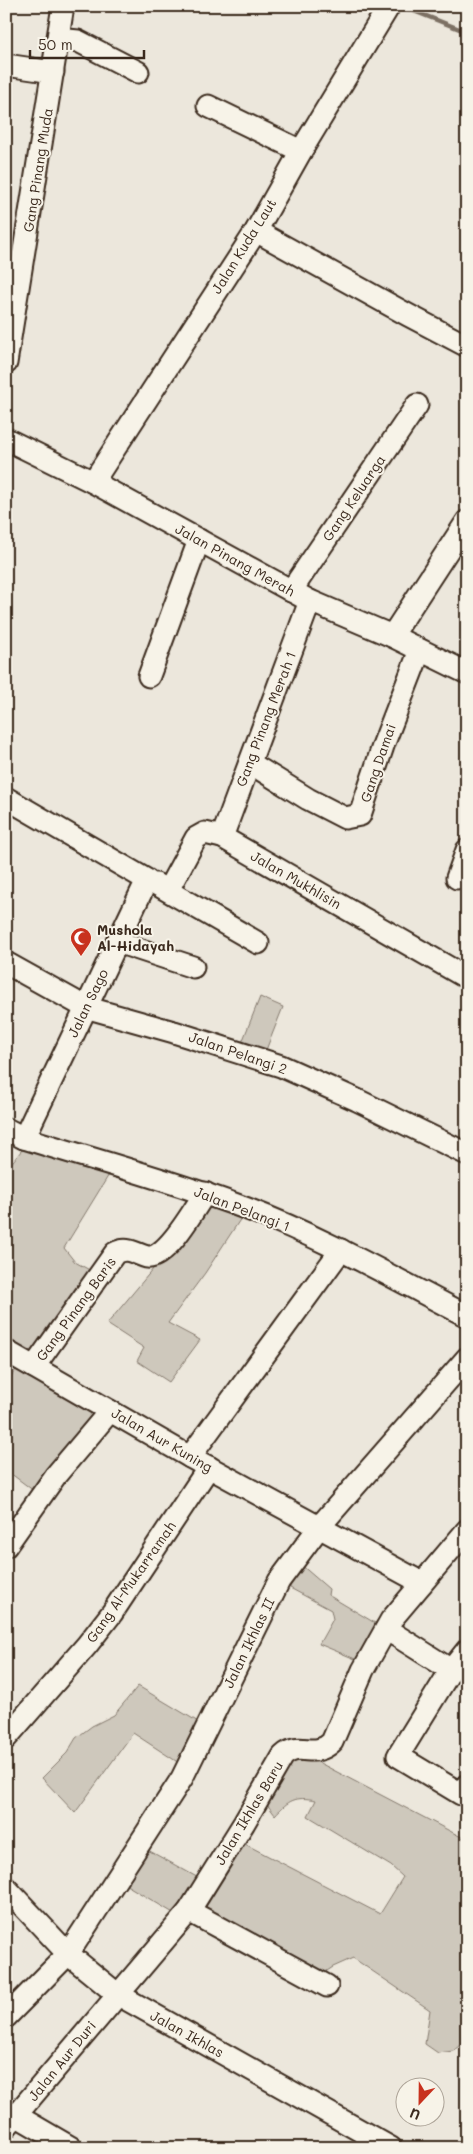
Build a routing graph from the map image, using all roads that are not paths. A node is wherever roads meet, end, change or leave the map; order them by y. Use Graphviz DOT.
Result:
graph roads {
  1 [pos="63,6"];
  2 [pos="388,8"];
  3 [pos="58,38"];
  4 [pos="6,66"];
  5 [pos="53,72"];
  6 [pos="138,72"];
  7 [pos="208,106"];
  8 [pos="301,151"];
  9 [pos="256,231"];
  10 [pos="467,346"];
  11 [pos="6,363"];
  12 [pos="417,405"];
  13 [pos="6,439"];
  14 [pos="93,482"];
  15 [pos="467,521"];
  16 [pos="198,540"];
  17 [pos="291,591"];
  18 [pos="310,601"];
  19 [pos="392,636"];
  20 [pos="420,650"];
  21 [pos="467,673"];
  22 [pos="149,676"];
  23 [pos="250,763"];
  24 [pos="6,798"];
  25 [pos="222,837"];
  26 [pos="467,850"];
  27 [pos="457,878"];
  28 [pos="147,880"];
  29 [pos="168,890"];
  30 [pos="117,942"];
  31 [pos="258,943"];
  32 [pos="6,963"];
  33 [pos="193,967"];
  34 [pos="467,978"];
  35 [pos="85,1007"];
  36 [pos="15,1134"];
  37 [pos="467,1154"];
  38 [pos="205,1193"];
  39 [pos="341,1250"];
  40 [pos="467,1316"];
  41 [pos="6,1352"];
  42 [pos="467,1358"];
  43 [pos="34,1367"];
  44 [pos="110,1411"];
  45 [pos="190,1457"];
  46 [pos="209,1467"];
  47 [pos="320,1526"];
  48 [pos="467,1530"];
  49 [pos="6,1546"];
  50 [pos="422,1583"];
  51 [pos="386,1629"];
  52 [pos="467,1650"];
  53 [pos="451,1670"];
  54 [pos="6,1738"];
  55 [pos="465,1792"];
  56 [pos="11,1901"];
  57 [pos="188,1911"];
  58 [pos="68,1954"];
  59 [pos="327,1986"];
  60 [pos="117,1994"];
  61 [pos="6,2017"];
  62 [pos="11,2122"];
  63 [pos="72,2148"];
  64 [pos="391,2148"];
  1 -- 3 [label="street, Gang Pinang Muda"];
  2 -- 8 [label="street, Jalan Kuda Laut"];
  3 -- 5 [label="street, Gang Pinang Muda"];
  3 -- 6 [label="street"];
  4 -- 5 [label="street"];
  5 -- 11 [label="street, Gang Pinang Muda"];
  7 -- 8 [label="street"];
  8 -- 9 [label="street, Jalan Kuda Laut"];
  9 -- 10 [label="street"];
  9 -- 14 [label="street, Jalan Kuda Laut"];
  12 -- 17 [label="street, Gang Keluarga"];
  13 -- 14 [label="street, Jalan Pinang Merah"];
  14 -- 16 [label="street, Jalan Pinang Merah"];
  15 -- 19 [label="street"];
  16 -- 17 [label="street, Jalan Pinang Merah"];
  16 -- 22 [label="street"];
  17 -- 18 [label="street, Jalan Pinang Merah"];
  18 -- 19 [label="street, Jalan Pinang Merah"];
  18 -- 23 [label="street, Gang Pinang Merah 1"];
  19 -- 20 [label="street, Jalan Pinang Merah"];
  20 -- 21 [label="street, Jalan Pinang Merah"];
  20 -- 23 [label="street, Gang Damai"];
  23 -- 25 [label="street, Gang Pinang Merah 1"];
  24 -- 28 [label="street"];
  25 -- 29 [label="street, Jalan Mukhlisin"];
  25 -- 34 [label="street, Jalan Mukhlisin"];
  26 -- 27 [label="street"];
  28 -- 29 [label="street"];
  28 -- 30 [label="street, Jalan Sago"];
  29 -- 31 [label="street"];
  30 -- 33 [label="street"];
  30 -- 35 [label="street, Jalan Sago"];
  32 -- 35 [label="street, Jalan Pelangi 2"];
  35 -- 36 [label="street, Jalan Sago"];
  35 -- 37 [label="street, Jalan Pelangi 2"];
  36 -- 38 [label="street, Jalan Pelangi 1"];
  38 -- 39 [label="street, Jalan Pelangi 1"];
  38 -- 43 [label="street, Gang Pinang Baris"];
  39 -- 40 [label="street, Jalan Pelangi 1"];
  39 -- 45 [label="street"];
  41 -- 43 [label="street, Jalan Aur Kuning"];
  42 -- 47 [label="street, Jalan Ikhlas II"];
  43 -- 44 [label="street, Jalan Aur Kuning"];
  44 -- 45 [label="street, Jalan Aur Kuning"];
  44 -- 49 [label="street"];
  45 -- 46 [label="street, Jalan Aur Kuning"];
  46 -- 47 [label="street, Jalan Aur Kuning"];
  46 -- 54 [label="street, Gang Al-Mukarramah"];
  47 -- 50 [label="street, Jalan Aur Kuning"];
  47 -- 58 [label="street, Jalan Ikhlas II"];
  48 -- 50 [label="street, Jalan Ikhlas Baru"];
  50 -- 51 [label="street, Jalan Ikhlas Baru"];
  51 -- 53 [label="street"];
  51 -- 57 [label="street, Jalan Ikhlas Baru"];
  52 -- 53 [label="street"];
  53 -- 55 [label="street"];
  56 -- 58 [label="street, Jalan Ikhlas"];
  57 -- 59 [label="street"];
  57 -- 60 [label="street, Jalan Ikhlas Baru"];
  58 -- 60 [label="street, Jalan Ikhlas"];
  58 -- 61 [label="street, Jalan Ikhlas II"];
  60 -- 62 [label="street, Jalan Aur Duri"];
  60 -- 64 [label="street, Jalan Ikhlas"];
  62 -- 63 [label="street"];
}
